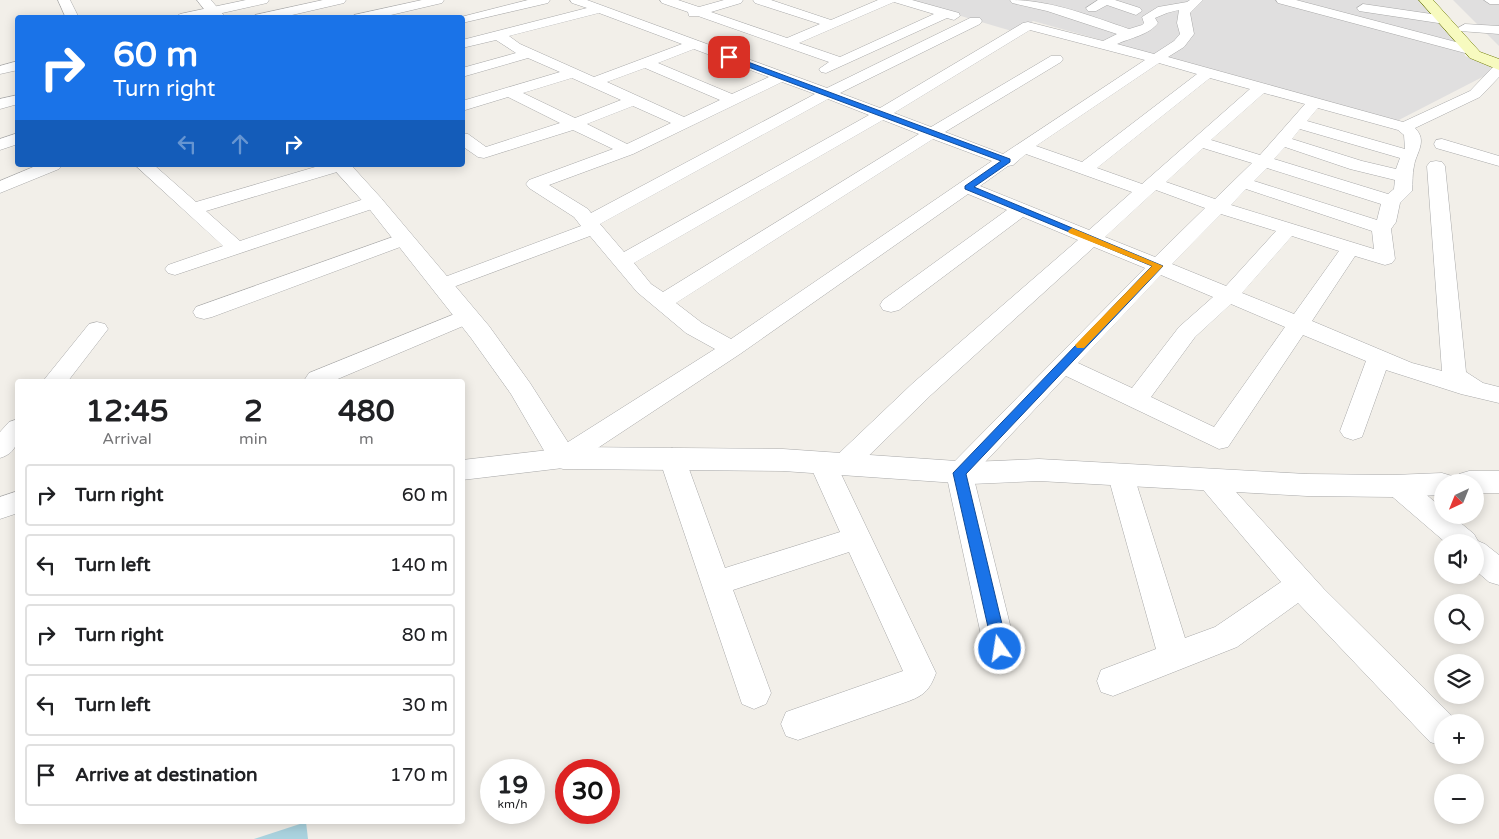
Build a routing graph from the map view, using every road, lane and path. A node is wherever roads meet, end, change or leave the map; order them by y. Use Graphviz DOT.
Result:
graph roads {
  1 [pos="64,0"];
  2 [pos="264,0"];
  3 [pos="340,0"];
  4 [pos="433,0"];
  5 [pos="544,0"];
  6 [pos="576,0"];
  7 [pos="666,0"];
  8 [pos="738,0"];
  9 [pos="759,0"];
  10 [pos="888,0"];
  11 [pos="899,0"];
  12 [pos="1016,0"];
  13 [pos="1062,0"];
  14 [pos="1151,0"];
  15 [pos="1282,0"];
  16 [pos="1311,0"];
  17 [pos="1490,0"];
  18 [pos="1499,0"];
  19 [pos="1427,2"];
  20 [pos="1192,3"];
  21 [pos="1168,7"];
  22 [pos="1092,8"];
  23 [pos="212,9"];
  24 [pos="600,9"];
  25 [pos="1136,11"];
  26 [pos="446,12"];
  27 [pos="698,12"];
  28 [pos="946,14"];
  29 [pos="72,15"];
  30 [pos="191,15"];
  31 [pos="273,15"];
  32 [pos="388,15"];
  33 [pos="1118,16"];
  34 [pos="465,18"];
  35 [pos="1445,20"];
  36 [pos="832,24"];
  37 [pos="465,26"];
  38 [pos="1465,28"];
  39 [pos="653,29"];
  40 [pos="1499,30"];
  41 [pos="1129,32"];
  42 [pos="498,35"];
  43 [pos="482,39"];
  44 [pos="465,43"];
  45 [pos="695,44"];
  46 [pos="788,44"];
  47 [pos="1105,45"];
  48 [pos="1158,46"];
  49 [pos="1470,50"];
  50 [pos="530,53"];
  51 [pos="1056,59"];
  52 [pos="841,62"];
  53 [pos="646,63"];
  54 [pos="1496,65"];
  55 [pos="15,66"];
  56 [pos="0,70"];
  57 [pos="465,72"];
  58 [pos="572,73"];
  59 [pos="1207,73"];
  60 [pos="781,77"];
  61 [pos="594,82"];
  62 [pos="797,82"];
  63 [pos="1260,88"];
  64 [pos="509,92"];
  65 [pos="827,94"];
  66 [pos="15,100"];
  67 [pos="634,100"];
  68 [pos="733,100"];
  69 [pos="1314,103"];
  70 [pos="0,104"];
  71 [pos="465,105"];
  72 [pos="882,114"];
  73 [pos="685,123"];
  74 [pos="1297,123"];
  75 [pos="574,124"];
  76 [pos="1404,127"];
  77 [pos="932,133"];
  78 [pos="15,139"];
  79 [pos="465,140"];
  80 [pos="1282,141"];
  81 [pos="1200,142"];
  82 [pos="1442,144"];
  83 [pos="0,145"];
  84 [pos="1499,146"];
  85 [pos="1026,148"];
  86 [pos="627,150"];
  87 [pos="1410,156"];
  88 [pos="1492,159"];
  89 [pos="1007,161"];
  90 [pos="1263,162"];
  91 [pos="1436,166"];
  92 [pos="48,167"];
  93 [pos="149,167"];
  94 [pos="333,167"];
  95 [pos="342,167"];
  96 [pos="1084,169"];
  97 [pos="1405,177"];
  98 [pos="1241,182"];
  99 [pos="968,187"];
  100 [pos="1149,187"];
  101 [pos="0,188"];
  102 [pos="1391,201"];
  103 [pos="374,202"];
  104 [pos="1216,206"];
  105 [pos="192,209"];
  106 [pos="1021,209"];
  107 [pos="590,225"];
  108 [pos="1382,228"];
  109 [pos="1288,229"];
  110 [pos="404,239"];
  111 [pos="1092,239"];
  112 [pos="236,248"];
  113 [pos="1350,248"];
  114 [pos="623,261"];
  115 [pos="1158,266"];
  116 [pos="175,269"];
  117 [pos="441,285"];
  118 [pos="1229,295"];
  119 [pos="662,302"];
  120 [pos="891,306"];
  121 [pos="204,312"];
  122 [pos="467,316"];
  123 [pos="1300,324"];
  124 [pos="97,329"];
  125 [pos="732,350"];
  126 [pos="1379,357"];
  127 [pos="1062,365"];
  128 [pos="57,379"];
  129 [pos="317,379"];
  130 [pos="1470,388"];
  131 [pos="1499,395"];
  132 [pos="1136,400"];
  133 [pos="1353,431"];
  134 [pos="15,432"];
  135 [pos="0,450"];
  136 [pos="563,458"];
  137 [pos="672,458"];
  138 [pos="832,464"];
  139 [pos="465,470"];
  140 [pos="959,473"];
  141 [pos="1121,476"];
  142 [pos="1209,479"];
  143 [pos="1484,482"];
  144 [pos="1499,482"];
  145 [pos="1434,484"];
  146 [pos="1398,486"];
  147 [pos="15,496"];
  148 [pos="0,497"];
  149 [pos="15,502"];
  150 [pos="0,508"];
  151 [pos="1455,534"];
  152 [pos="856,538"];
  153 [pos="1484,560"];
  154 [pos="1499,573"];
  155 [pos="716,583"];
  156 [pos="1300,584"];
  157 [pos="1000,649"];
  158 [pos="1175,658"];
  159 [pos="1113,681"];
  160 [pos="754,693"];
  161 [pos="1434,722"];
  162 [pos="798,724"];
  1 -- 29 [label="street"];
  2 -- 23 [label="street"];
  3 -- 31 [label="street"];
  4 -- 26 [label="street"];
  4 -- 32 [label="street"];
  5 -- 34 [label="street"];
  6 -- 24 [label="street"];
  7 -- 27 [label="street"];
  8 -- 27 [label="street"];
  9 -- 36 [label="street"];
  10 -- 36 [label="street"];
  11 -- 28 [label="street"];
  12 -- 41 [label="street"];
  13 -- 22 [label="street"];
  14 -- 21 [label="street"];
  15 -- 49 [label="street"];
  16 -- 35 [label="street"];
  17 -- 18 [label="street"];
  19 -- 35 [label="main road"];
  19 -- 38 [label="main road"];
  20 -- 21 [label="street"];
  20 -- 48 [label="street"];
  21 -- 41 [label="street"];
  22 -- 25 [label="street"];
  22 -- 33 [label="street"];
  23 -- 30 [label="street"];
  24 -- 39 [label="street"];
  24 -- 42 [label="street"];
  27 -- 39 [label="street"];
  27 -- 46 [label="street"];
  28 -- 52 [label="street"];
  28 -- 65 [label="street"];
  35 -- 49 [label="main road"];
  36 -- 46 [label="street"];
  37 -- 43 [label="street"];
  38 -- 40 [label="street"];
  38 -- 54 [label="main road"];
  39 -- 45 [label="street"];
  41 -- 47 [label="street"];
  41 -- 48 [label="street"];
  42 -- 43 [label="street"];
  42 -- 50 [label="street"];
  43 -- 44 [label="street"];
  45 -- 53 [label="street"];
  45 -- 60 [label="street"];
  46 -- 52 [label="street"];
  47 -- 48 [label="street"];
  47 -- 72 [label="street"];
  48 -- 59 [label="street"];
  48 -- 85 [label="street"];
  49 -- 54 [label="main road"];
  50 -- 57 [label="street"];
  50 -- 58 [label="street"];
  51 -- 77 [label="street"];
  52 -- 62 [label="street"];
  53 -- 61 [label="street"];
  53 -- 68 [label="street"];
  54 -- 76 [label="street"];
  55 -- 56 [label="street"];
  58 -- 61 [label="street"];
  58 -- 64 [label="street"];
  59 -- 63 [label="street"];
  59 -- 96 [label="street"];
  60 -- 62 [label="street"];
  60 -- 68 [label="street"];
  61 -- 67 [label="street"];
  62 -- 65 [label="street"];
  63 -- 69 [label="street"];
  63 -- 81 [label="street"];
  64 -- 71 [label="street"];
  64 -- 75 [label="street"];
  65 -- 72 [label="street"];
  65 -- 107 [label="street"];
  66 -- 70 [label="street"];
  67 -- 73 [label="street"];
  67 -- 75 [label="street"];
  68 -- 73 [label="street"];
  69 -- 74 [label="street"];
  69 -- 76 [label="street"];
  72 -- 77 [label="street"];
  72 -- 114 [label="street"];
  73 -- 86 [label="street"];
  74 -- 80 [label="street"];
  74 -- 87 [label="street"];
  75 -- 79 [label="street"];
  75 -- 86 [label="street"];
  76 -- 87 [label="street"];
  77 -- 89 [label="street"];
  77 -- 119 [label="street"];
  78 -- 83 [label="street"];
  80 -- 90 [label="street"];
  80 -- 97 [label="street"];
  81 -- 90 [label="street"];
  81 -- 100 [label="street"];
  82 -- 88 [label="street"];
  84 -- 88 [label="street"];
  85 -- 89 [label="street"];
  85 -- 96 [label="street"];
  86 -- 107 [label="street"];
  87 -- 97 [label="street"];
  89 -- 99 [label="street"];
  90 -- 98 [label="street"];
  90 -- 102 [label="street"];
  91 -- 130 [label="street"];
  92 -- 101 [label="street"];
  93 -- 105 [label="street"];
  94 -- 105 [label="street"];
  95 -- 103 [label="street"];
  96 -- 100 [label="street"];
  97 -- 102 [label="street"];
  98 -- 104 [label="street"];
  98 -- 108 [label="street"];
  99 -- 106 [label="street"];
  99 -- 125 [label="street"];
  100 -- 104 [label="street"];
  100 -- 111 [label="street"];
  102 -- 108 [label="street"];
  103 -- 110 [label="street"];
  103 -- 112 [label="street"];
  104 -- 109 [label="street"];
  104 -- 115 [label="street"];
  105 -- 112 [label="street"];
  106 -- 111 [label="street"];
  106 -- 120 [label="street"];
  107 -- 114 [label="street"];
  107 -- 117 [label="street"];
  108 -- 113 [label="street"];
  109 -- 113 [label="street"];
  109 -- 118 [label="street"];
  110 -- 117 [label="street"];
  110 -- 121 [label="street"];
  111 -- 115 [label="street"];
  111 -- 138 [label="street"];
  112 -- 116 [label="street"];
  113 -- 123 [label="street"];
  114 -- 119 [label="street"];
  115 -- 118 [label="street"];
  115 -- 127 [label="street"];
  117 -- 122 [label="street"];
  118 -- 123 [label="street"];
  118 -- 132 [label="street"];
  119 -- 125 [label="street"];
  122 -- 129 [label="street"];
  122 -- 136 [label="street"];
  123 -- 126 [label="street"];
  123 -- 132 [label="street"];
  124 -- 128 [label="street"];
  125 -- 136 [label="street"];
  126 -- 130 [label="street"];
  126 -- 133 [label="street"];
  127 -- 132 [label="street"];
  127 -- 140 [label="street"];
  130 -- 131 [label="street"];
  134 -- 135 [label="street"];
  136 -- 137 [label="street"];
  136 -- 139 [label="street"];
  137 -- 138 [label="street"];
  137 -- 155 [label="street"];
  138 -- 140 [label="street"];
  138 -- 152 [label="street"];
  140 -- 141 [label="street"];
  140 -- 157 [label="street"];
  141 -- 142 [label="street"];
  141 -- 158 [label="street"];
  142 -- 146 [label="street"];
  142 -- 156 [label="street"];
  143 -- 144 [label="street"];
  145 -- 146 [label="street"];
  146 -- 151 [label="street"];
  147 -- 148 [label="street"];
  149 -- 150 [label="street"];
  152 -- 155 [label="street"];
  152 -- 162 [label="street"];
  153 -- 154 [label="street"];
  155 -- 160 [label="street"];
  156 -- 158 [label="street"];
  156 -- 161 [label="street"];
  158 -- 159 [label="street"];
}
